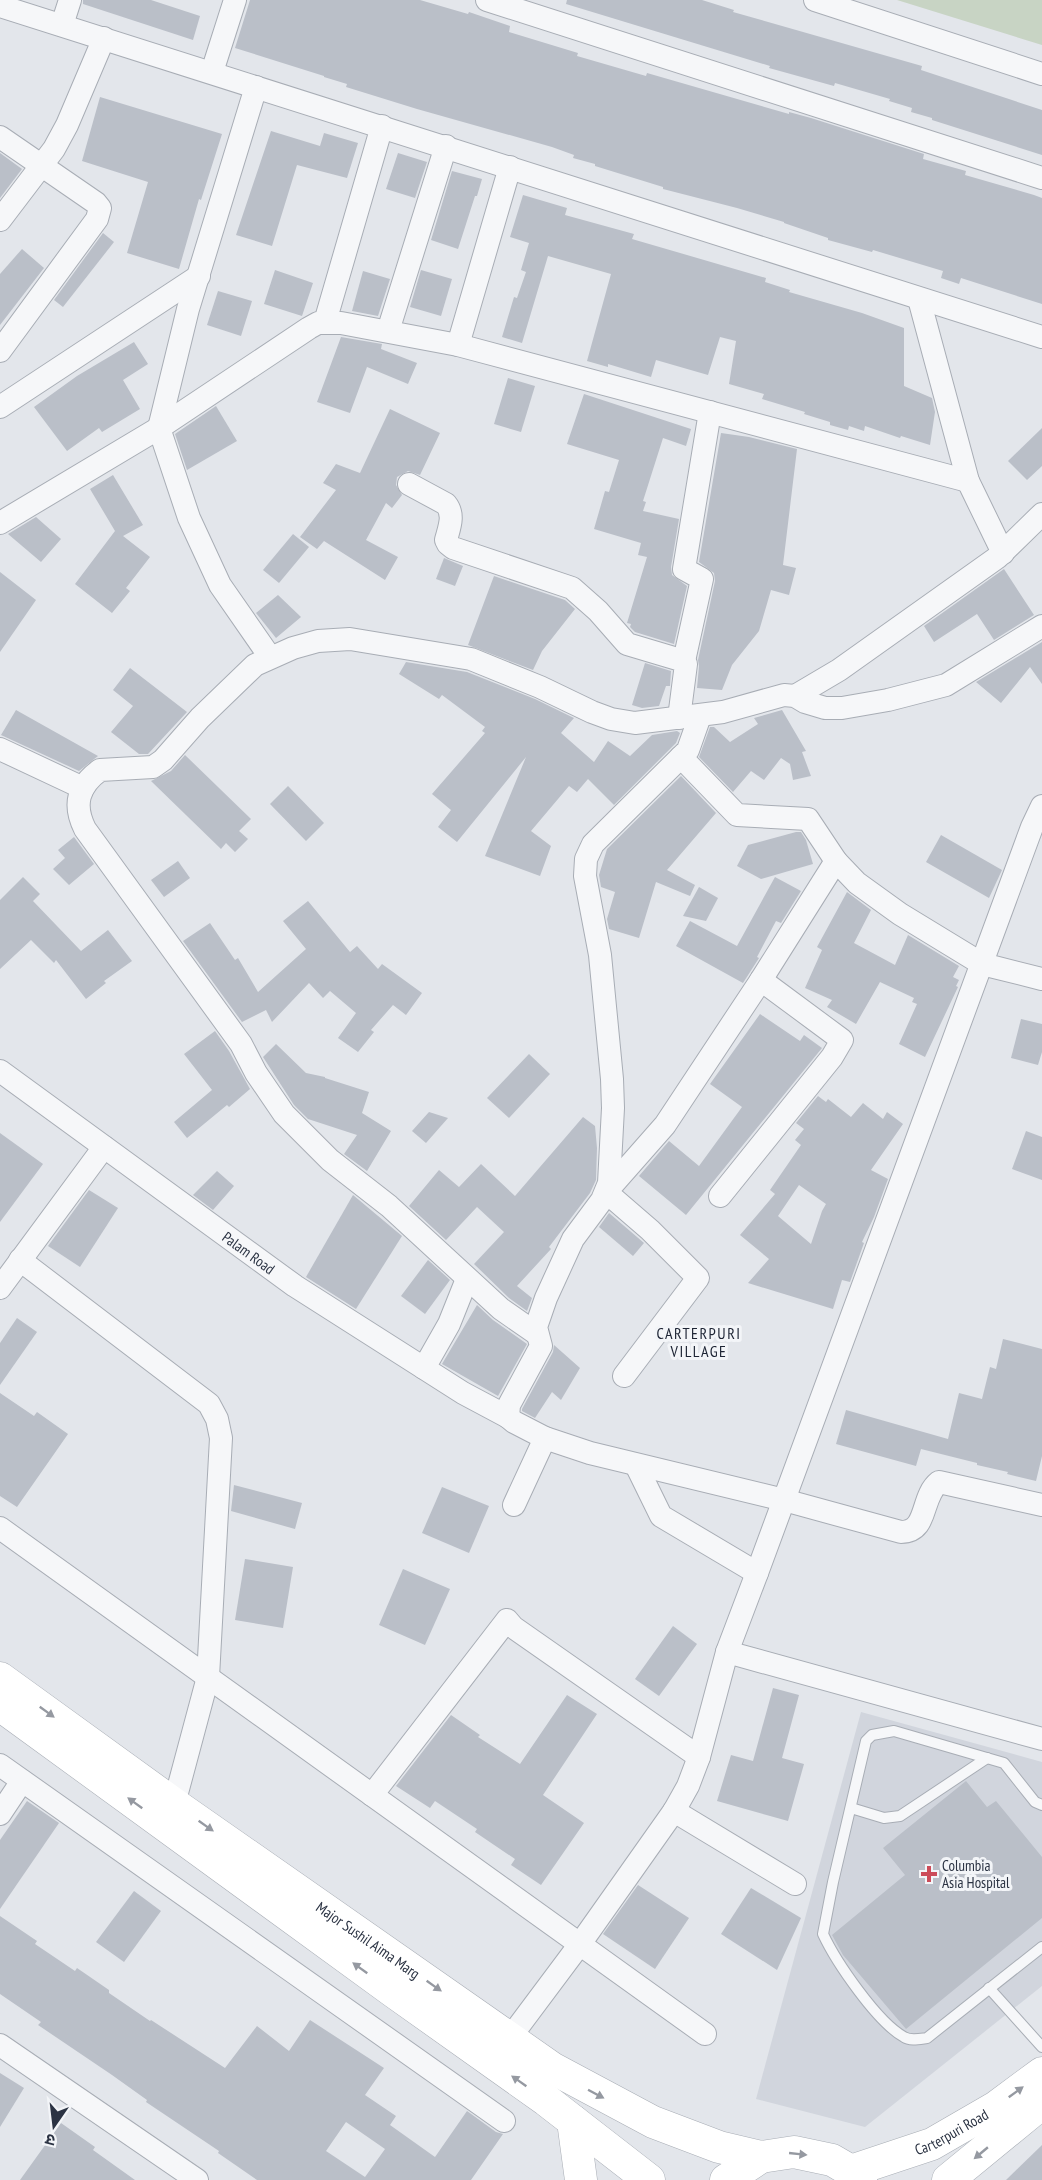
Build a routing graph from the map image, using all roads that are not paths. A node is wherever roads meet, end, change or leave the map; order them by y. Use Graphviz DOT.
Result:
graph roads {
  1 [pos="70,0"];
  2 [pos="235,0"];
  3 [pos="487,0"];
  4 [pos="815,0"];
  5 [pos="0,6"];
  6 [pos="62,25"];
  7 [pos="104,38"];
  8 [pos="212,72"];
  9 [pos="1042,74"];
  10 [pos="256,87"];
  11 [pos="382,126"];
  12 [pos="0,137"];
  13 [pos="446,147"];
  14 [pos="43,166"];
  15 [pos="510,167"];
  16 [pos="1042,178"];
  17 [pos="0,220"];
  18 [pos="199,276"];
  19 [pos="919,299"];
  20 [pos="325,322"];
  21 [pos="388,331"];
  22 [pos="1042,337"];
  23 [pos="458,345"];
  24 [pos="0,351"];
  25 [pos="0,407"];
  26 [pos="710,412"];
  27 [pos="159,428"];
  28 [pos="968,481"];
  29 [pos="409,484"];
  30 [pos="1042,514"];
  31 [pos="0,523"];
  32 [pos="1003,553"];
  33 [pos="1042,626"];
  34 [pos="270,657"];
  35 [pos="684,661"];
  36 [pos="795,696"];
  37 [pos="690,717"];
  38 [pos="0,749"];
  39 [pos="681,757"];
  40 [pos="83,788"];
  41 [pos="1042,806"];
  42 [pos="836,861"];
  43 [pos="982,964"];
  44 [pos="1042,979"];
  45 [pos="761,980"];
  46 [pos="0,1071"];
  47 [pos="105,1147"];
  48 [pos="606,1192"];
  49 [pos="720,1196"];
  50 [pos="20,1260"];
  51 [pos="467,1279"];
  52 [pos="0,1288"];
  53 [pos="537,1334"];
  54 [pos="424,1368"];
  55 [pos="624,1376"];
  56 [pos="508,1417"];
  57 [pos="544,1438"];
  58 [pos="636,1465"];
  59 [pos="784,1500"];
  60 [pos="514,1505"];
  61 [pos="1042,1505"];
  62 [pos="0,1528"];
  63 [pos="757,1574"];
  64 [pos="727,1652"];
  65 [pos="208,1677"];
  66 [pos="0,1678"];
  67 [pos="0,1705"];
  68 [pos="1042,1739"];
  69 [pos="699,1757"];
  70 [pos="987,1758"];
  71 [pos="0,1765"];
  72 [pos="22,1781"];
  73 [pos="372,1795"];
  74 [pos="174,1804"];
  75 [pos="1042,1805"];
  76 [pos="851,1808"];
  77 [pos="674,1811"];
  78 [pos="0,1814"];
  79 [pos="795,1884"];
  80 [pos="580,1944"];
  81 [pos="1042,1947"];
  82 [pos="989,1988"];
  83 [pos="705,2034"];
  84 [pos="509,2039"];
  85 [pos="0,2044"];
  86 [pos="1042,2047"];
  87 [pos="1042,2073"];
  88 [pos="1042,2103"];
  89 [pos="504,2121"];
  90 [pos="573,2121"];
  91 [pos="761,2157"];
  92 [pos="856,2176"];
  93 [pos="191,2178"];
  94 [pos="582,2180"];
  95 [pos="649,2180"];
  96 [pos="726,2180"];
  97 [pos="948,2180"];
  1 -- 6 [label="street"];
  2 -- 8 [label="street"];
  3 -- 16 [label="street"];
  4 -- 9 [label="street"];
  5 -- 6 [label="street"];
  6 -- 7 [label="street"];
  7 -- 8 [label="street"];
  7 -- 14 [label="street"];
  8 -- 10 [label="street"];
  10 -- 11 [label="street"];
  10 -- 18 [label="street"];
  11 -- 13 [label="street"];
  11 -- 20 [label="street"];
  12 -- 14 [label="street"];
  13 -- 15 [label="street"];
  13 -- 21 [label="street"];
  14 -- 17 [label="street"];
  14 -- 24 [label="street"];
  15 -- 19 [label="street"];
  15 -- 23 [label="street"];
  18 -- 25 [label="street"];
  18 -- 27 [label="street"];
  19 -- 22 [label="street"];
  19 -- 28 [label="street"];
  20 -- 21 [label="street"];
  20 -- 27 [label="street"];
  21 -- 23 [label="street"];
  23 -- 26 [label="street"];
  26 -- 28 [label="street"];
  26 -- 35 [label="street"];
  27 -- 31 [label="street"];
  27 -- 34 [label="street"];
  28 -- 32 [label="street"];
  29 -- 35 [label="street"];
  30 -- 32 [label="street"];
  32 -- 36 [label="street"];
  33 -- 36 [label="street"];
  34 -- 37 [label="street"];
  34 -- 40 [label="street"];
  35 -- 37 [label="street"];
  36 -- 37 [label="street"];
  37 -- 39 [label="street"];
  38 -- 40 [label="street"];
  39 -- 42 [label="street"];
  39 -- 48 [label="street"];
  40 -- 51 [label="street"];
  41 -- 43 [label="street"];
  42 -- 43 [label="street"];
  42 -- 45 [label="street"];
  43 -- 44 [label="street"];
  43 -- 59 [label="street"];
  45 -- 48 [label="street"];
  45 -- 49 [label="street"];
  46 -- 47 [label="street, Palam Road"];
  47 -- 50 [label="street"];
  47 -- 54 [label="street, Palam Road"];
  48 -- 53 [label="street"];
  48 -- 55 [label="street"];
  50 -- 52 [label="street"];
  50 -- 65 [label="street"];
  51 -- 53 [label="street"];
  51 -- 54 [label="street"];
  53 -- 56 [label="street"];
  54 -- 56 [label="street, Palam Road"];
  56 -- 57 [label="street, Palam Road"];
  57 -- 58 [label="street, Palam Road"];
  57 -- 60 [label="street"];
  58 -- 59 [label="street, Palam Road"];
  58 -- 63 [label="street"];
  59 -- 61 [label="street, Palam Road"];
  59 -- 63 [label="street"];
  62 -- 65 [label="street"];
  63 -- 64 [label="street"];
  64 -- 68 [label="street"];
  64 -- 69 [label="street"];
  65 -- 73 [label="street"];
  65 -- 74 [label="street"];
  66 -- 74 [label="street, Major Sushil Aima Marg, one-way"];
  90 -- 67 [label="street, Major Sushil Aima Marg, one-way"];
  69 -- 73 [label="street"];
  69 -- 77 [label="street"];
  70 -- 75 [label="lane"];
  70 -- 76 [label="lane"];
  70 -- 76 [label="lane"];
  71 -- 72 [label="street"];
  72 -- 78 [label="street"];
  72 -- 89 [label="street"];
  73 -- 80 [label="street"];
  74 -- 84 [label="street, Major Sushil Aima Marg, one-way"];
  76 -- 82 [label="lane"];
  77 -- 79 [label="street"];
  77 -- 80 [label="street"];
  80 -- 83 [label="street"];
  80 -- 84 [label="street"];
  81 -- 82 [label="lane"];
  82 -- 86 [label="lane"];
  84 -- 91 [label="street, Major Sushil Aima Marg, one-way"];
  85 -- 93 [label="street"];
  92 -- 87 [label="street, Carterpuri Road, one-way"];
  88 -- 97 [label="street, Carterpuri Road, one-way"];
  90 -- 94 [label="street"];
  90 -- 95 [label="street, Major Sushil Aima Marg"];
  91 -- 92 [label="street, one-way"];
  91 -- 96 [label="street"];
}
